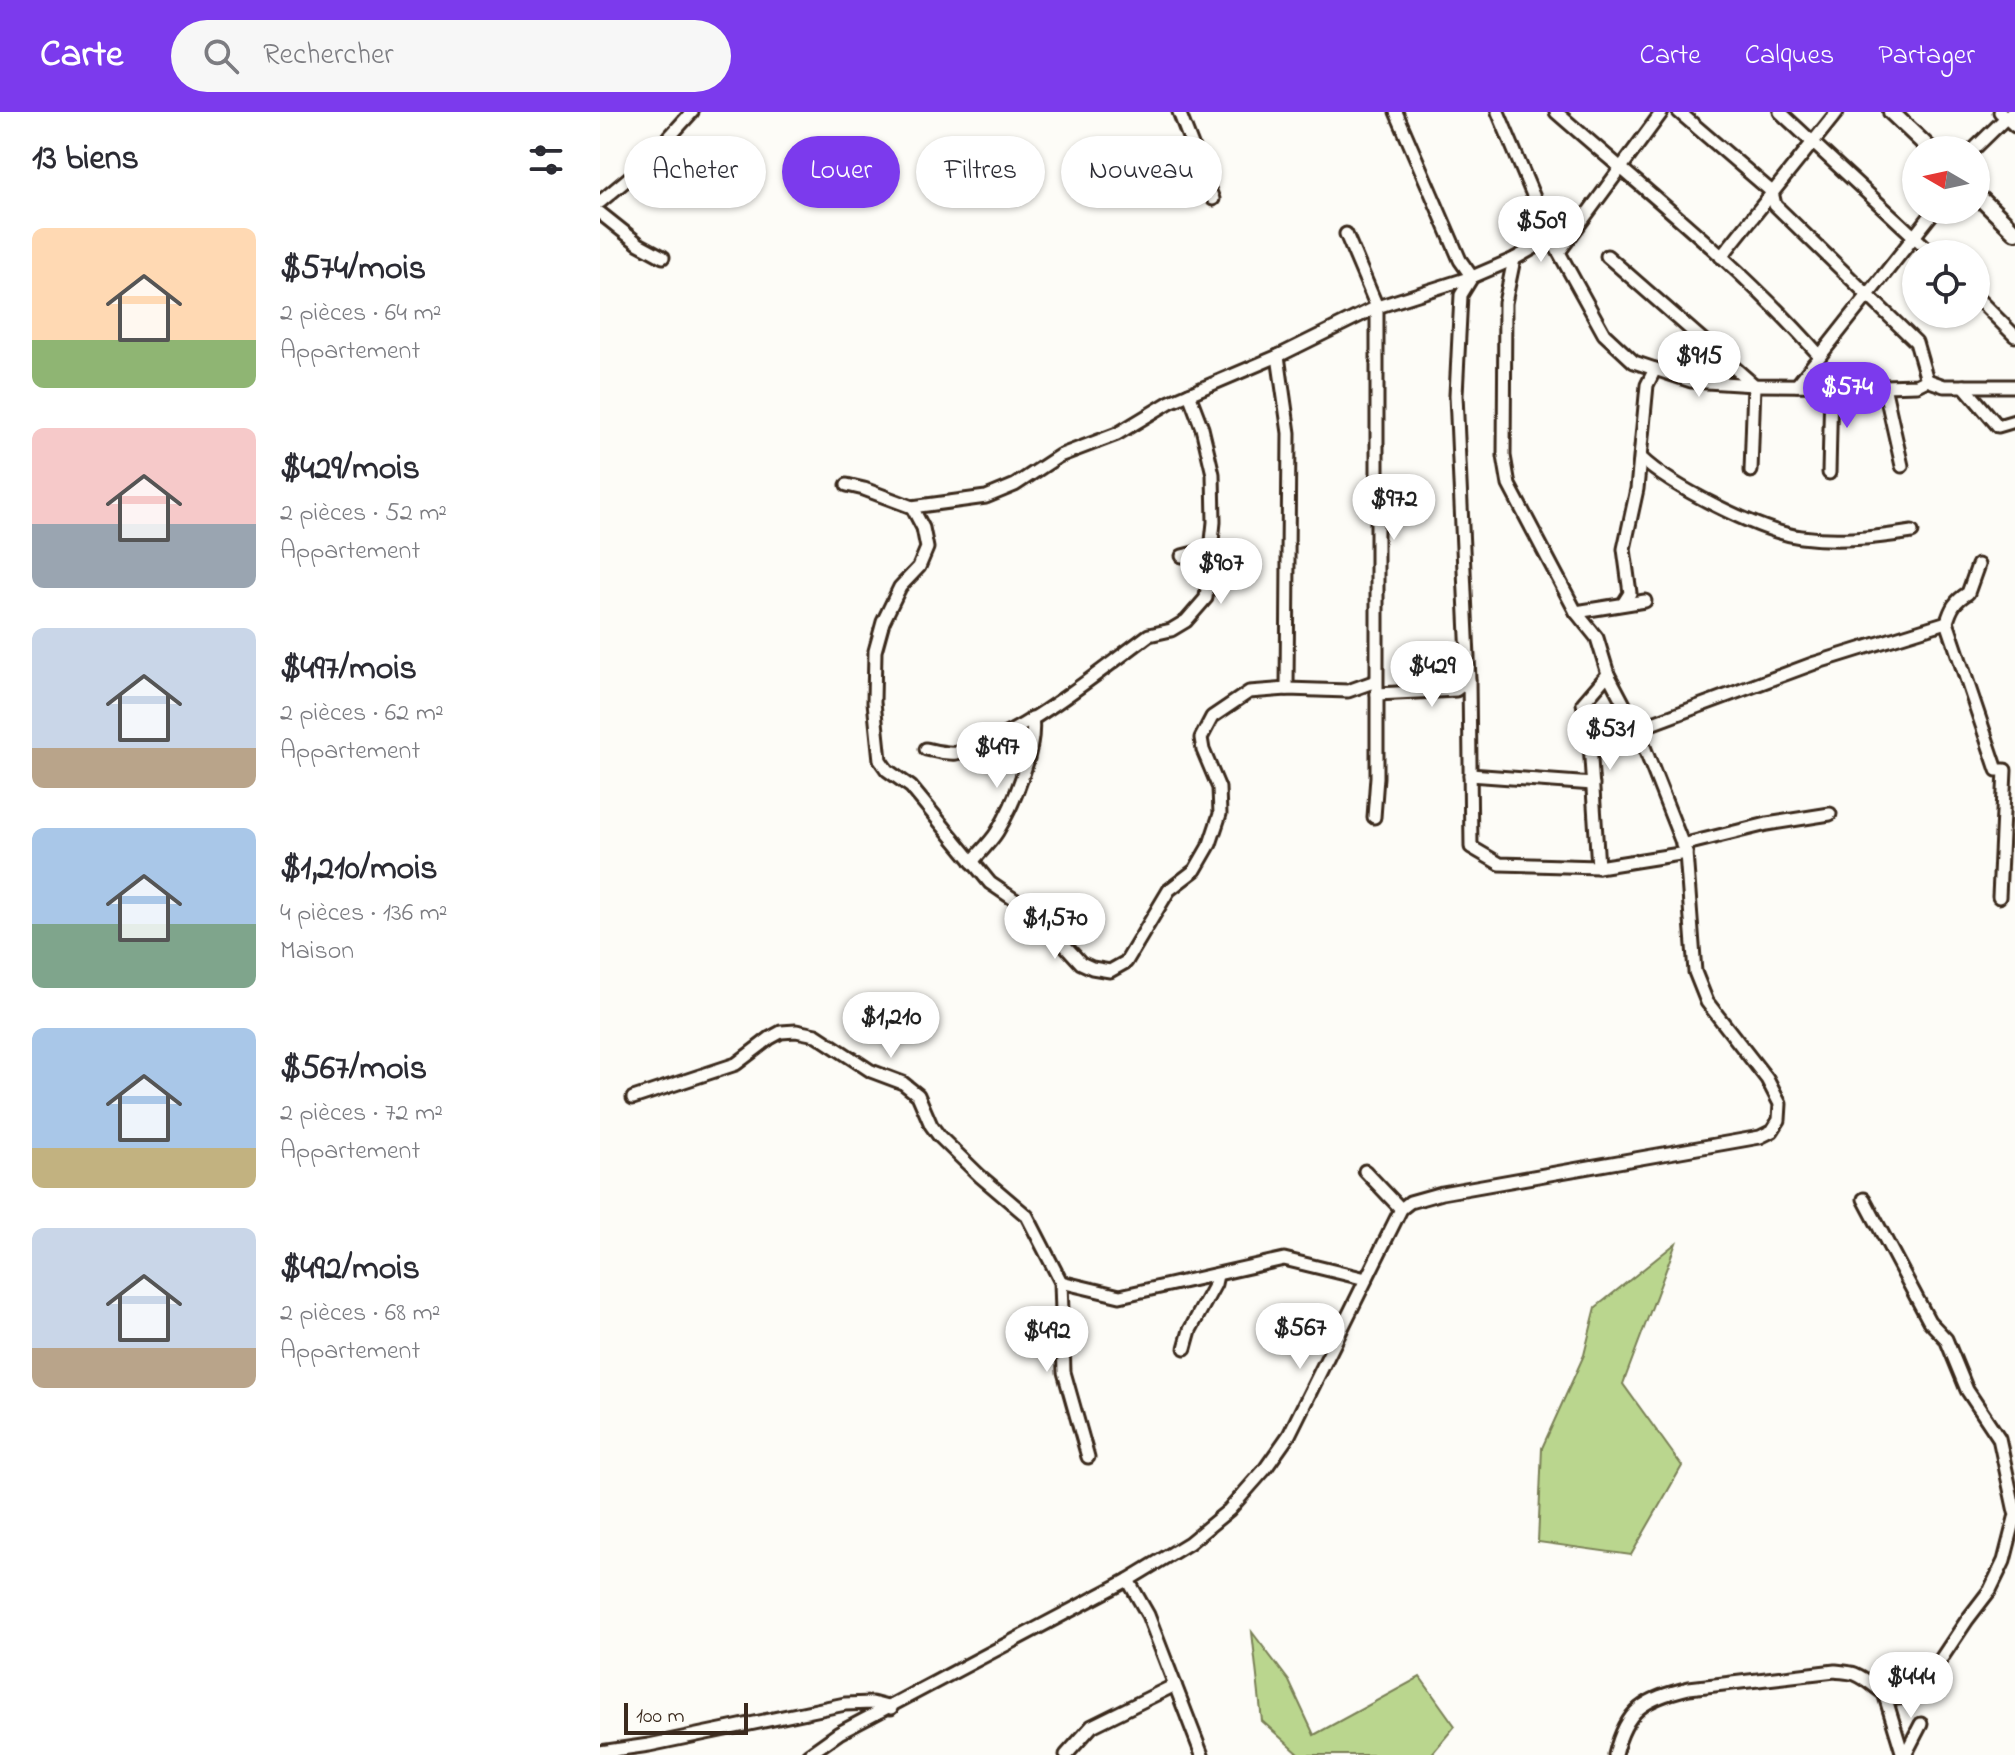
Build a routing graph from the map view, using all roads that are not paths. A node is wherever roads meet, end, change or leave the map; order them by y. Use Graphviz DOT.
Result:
graph roads {
  1 [pos="692,112"];
  2 [pos="1179,112"];
  3 [pos="1396,112"];
  4 [pos="1498,112"];
  5 [pos="1556,112"];
  6 [pos="1662,112"];
  7 [pos="1679,112"];
  8 [pos="1780,112"];
  9 [pos="1837,112"];
  10 [pos="1891,112"];
  11 [pos="2008,117"];
  12 [pos="1188,136"];
  13 [pos="1916,136"];
  14 [pos="1988,136"];
  15 [pos="1812,142"];
  16 [pos="1621,169"];
  17 [pos="1772,192"];
  18 [pos="600,202"];
  19 [pos="1990,208"];
  20 [pos="600,213"];
  21 [pos="1924,224"];
  22 [pos="2015,232"];
  23 [pos="1346,234"];
  24 [pos="1915,236"];
  25 [pos="1551,238"];
  26 [pos="1919,240"];
  27 [pos="1559,252"];
  28 [pos="1607,256"];
  29 [pos="663,257"];
  30 [pos="1721,257"];
  31 [pos="1514,259"];
  32 [pos="1472,277"];
  33 [pos="1867,296"];
  34 [pos="1377,307"];
  35 [pos="1990,311"];
  36 [pos="2015,336"];
  37 [pos="1278,356"];
  38 [pos="1820,356"];
  39 [pos="1655,369"];
  40 [pos="1927,380"];
  41 [pos="1754,385"];
  42 [pos="1797,385"];
  43 [pos="1831,385"];
  44 [pos="1884,386"];
  45 [pos="1964,386"];
  46 [pos="2015,386"];
  47 [pos="1189,394"];
  48 [pos="2015,421"];
  49 [pos="1641,458"];
  50 [pos="1902,466"];
  51 [pos="1751,471"];
  52 [pos="1829,473"];
  53 [pos="847,485"];
  54 [pos="912,507"];
  55 [pos="1912,532"];
  56 [pos="1210,549"];
  57 [pos="1182,556"];
  58 [pos="1978,565"];
  59 [pos="1645,601"];
  60 [pos="1623,604"];
  61 [pos="1576,612"];
  62 [pos="1947,622"];
  63 [pos="1608,674"];
  64 [pos="1469,680"];
  65 [pos="1376,681"];
  66 [pos="1287,689"];
  67 [pos="1377,694"];
  68 [pos="1032,718"];
  69 [pos="1637,729"];
  70 [pos="926,749"];
  71 [pos="1470,775"];
  72 [pos="1593,784"];
  73 [pos="1830,814"];
  74 [pos="1374,817"];
  75 [pos="1684,849"];
  76 [pos="972,862"];
  77 [pos="1598,867"];
  78 [pos="1999,897"];
  79 [pos="633,1098"];
  80 [pos="1365,1171"];
  81 [pos="1864,1199"];
  82 [pos="1401,1209"];
  83 [pos="1217,1275"];
  84 [pos="1366,1279"];
  85 [pos="1061,1282"];
  86 [pos="1185,1348"];
  87 [pos="1088,1457"];
  88 [pos="2015,1515"];
  89 [pos="1128,1580"];
  90 [pos="1175,1685"];
  91 [pos="1889,1702"];
  92 [pos="891,1708"];
  93 [pos="1921,1724"];
  94 [pos="600,1752"];
  95 [pos="808,1755"];
  96 [pos="1066,1755"];
  97 [pos="1202,1755"];
  98 [pos="1615,1755"];
  99 [pos="1904,1755"];
  1 -- 18 [label="street"];
  2 -- 12 [label="street"];
  3 -- 32 [label="street"];
  4 -- 25 [label="street"];
  5 -- 16 [label="street"];
  6 -- 16 [label="street"];
  7 -- 17 [label="street"];
  8 -- 15 [label="street"];
  9 -- 15 [label="street"];
  10 -- 13 [label="main road"];
  11 -- 14 [label="street"];
  15 -- 17 [label="street"];
  15 -- 24 [label="street"];
  16 -- 27 [label="street"];
  16 -- 30 [label="street"];
  17 -- 30 [label="street"];
  17 -- 33 [label="street"];
  19 -- 22 [label="main road"];
  20 -- 29 [label="street"];
  21 -- 24 [label="street"];
  23 -- 34 [label="street"];
  24 -- 26 [label="street"];
  24 -- 33 [label="street"];
  25 -- 27 [label="street"];
  25 -- 31 [label="street"];
  27 -- 39 [label="street"];
  28 -- 41 [label="street"];
  30 -- 38 [label="street"];
  31 -- 32 [label="street"];
  31 -- 61 [label="street"];
  32 -- 34 [label="street"];
  32 -- 64 [label="street"];
  33 -- 38 [label="street"];
  33 -- 40 [label="street"];
  34 -- 37 [label="street"];
  34 -- 65 [label="street"];
  35 -- 36 [label="street"];
  37 -- 47 [label="street"];
  37 -- 66 [label="street"];
  38 -- 42 [label="street"];
  39 -- 41 [label="street"];
  39 -- 49 [label="street"];
  40 -- 44 [label="street"];
  40 -- 45 [label="street"];
  41 -- 42 [label="street"];
  41 -- 51 [label="street"];
  42 -- 43 [label="street"];
  43 -- 44 [label="street"];
  43 -- 52 [label="street"];
  44 -- 50 [label="street"];
  45 -- 46 [label="street"];
  45 -- 48 [label="street"];
  47 -- 54 [label="street"];
  47 -- 56 [label="street"];
  49 -- 55 [label="street"];
  49 -- 60 [label="street"];
  53 -- 54 [label="street"];
  54 -- 76 [label="street"];
  56 -- 57 [label="street"];
  56 -- 68 [label="street"];
  58 -- 62 [label="street"];
  59 -- 60 [label="street"];
  60 -- 61 [label="street"];
  61 -- 63 [label="street"];
  62 -- 69 [label="street"];
  62 -- 78 [label="street"];
  63 -- 69 [label="street"];
  63 -- 72 [label="street"];
  64 -- 67 [label="street"];
  64 -- 71 [label="street"];
  65 -- 66 [label="street"];
  65 -- 67 [label="street"];
  66 -- 76 [label="street"];
  67 -- 74 [label="street"];
  68 -- 70 [label="street"];
  68 -- 76 [label="street"];
  69 -- 75 [label="street"];
  71 -- 72 [label="street"];
  71 -- 77 [label="street"];
  72 -- 77 [label="street"];
  73 -- 75 [label="street"];
  75 -- 77 [label="street"];
  75 -- 82 [label="street"];
  79 -- 85 [label="street"];
  80 -- 82 [label="street"];
  81 -- 88 [label="street"];
  82 -- 84 [label="street"];
  83 -- 84 [label="street"];
  83 -- 85 [label="street"];
  83 -- 86 [label="street"];
  84 -- 89 [label="street"];
  85 -- 87 [label="street"];
  88 -- 91 [label="street"];
  89 -- 90 [label="street"];
  89 -- 92 [label="street"];
  90 -- 96 [label="street"];
  90 -- 97 [label="street"];
  91 -- 98 [label="street"];
  91 -- 99 [label="street"];
  92 -- 94 [label="street"];
  92 -- 95 [label="street"];
  93 -- 99 [label="street"];
}
